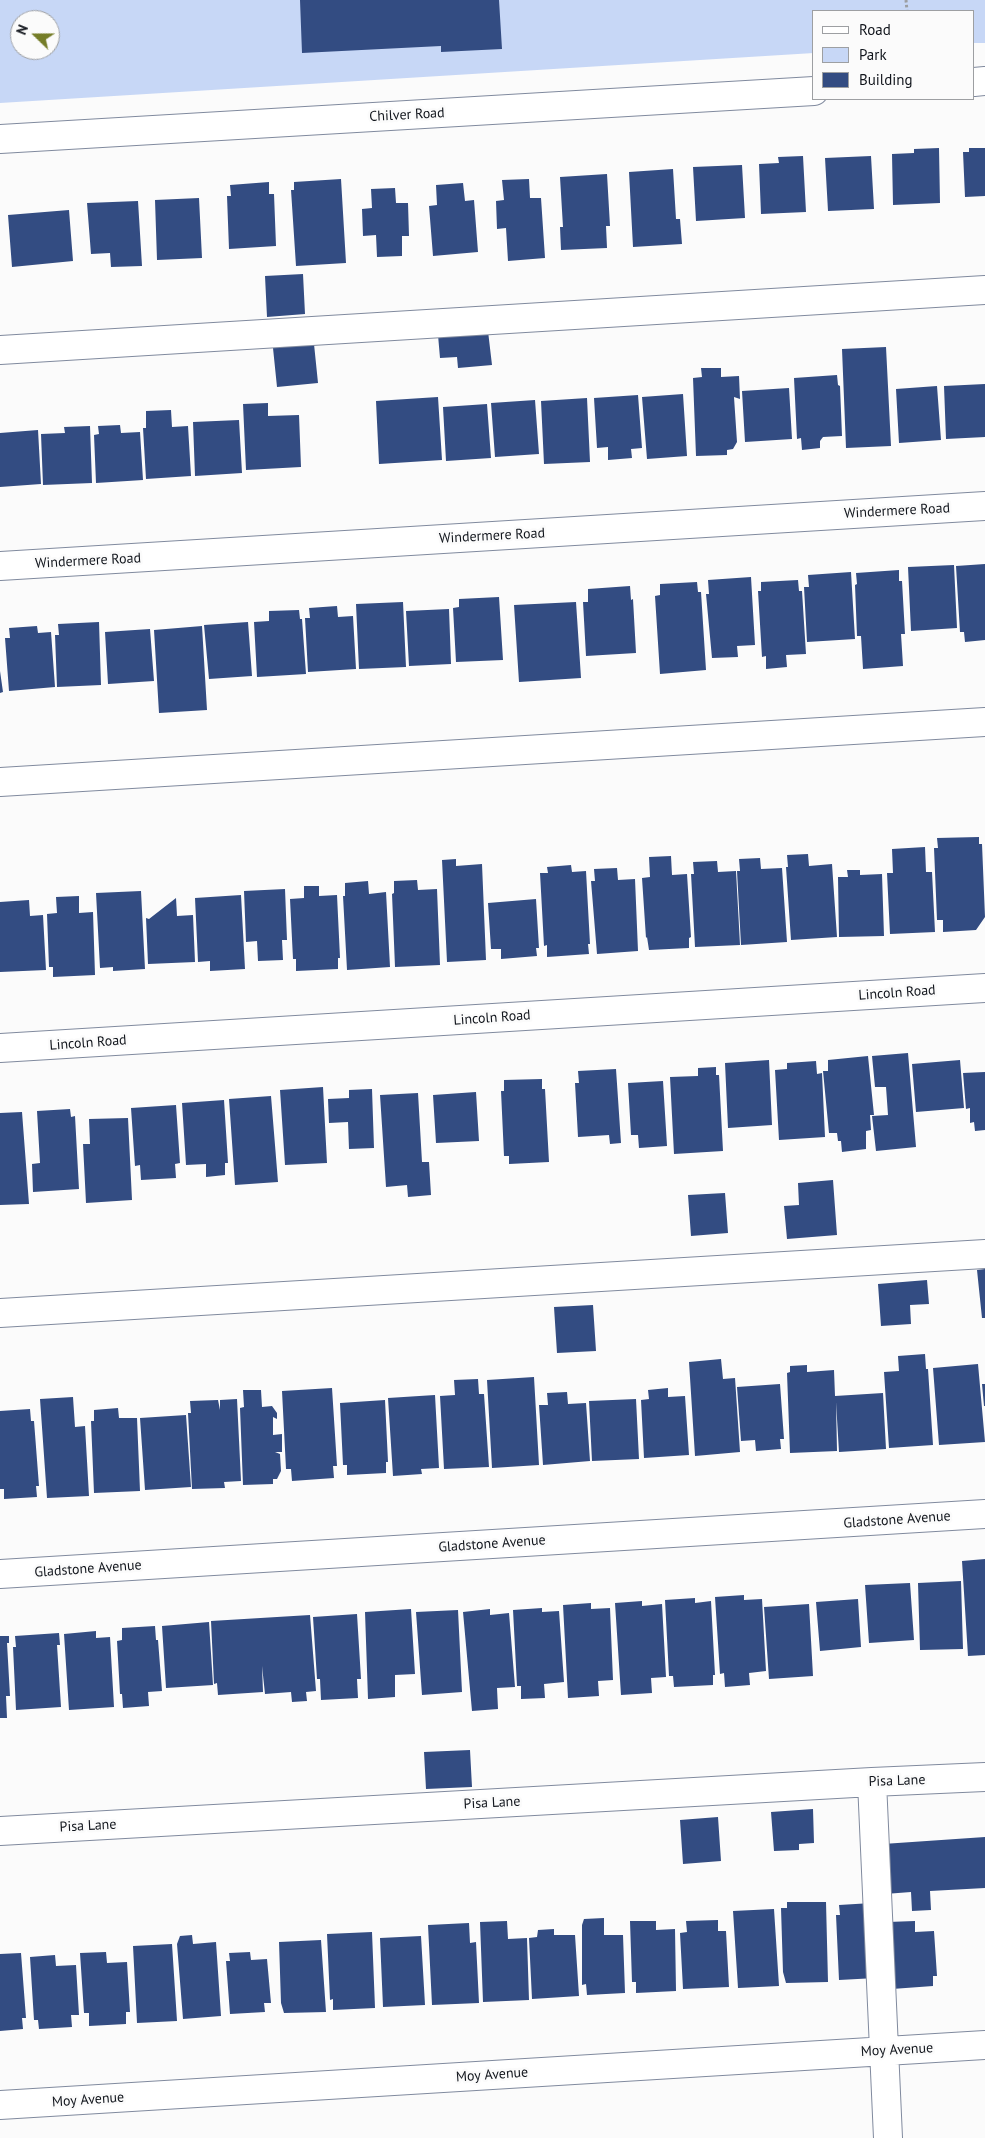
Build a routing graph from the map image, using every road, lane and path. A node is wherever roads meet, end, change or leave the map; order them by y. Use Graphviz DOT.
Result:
graph roads {
  1 [pos="812,92"];
  2 [pos="0,139"];
  3 [pos="985,290"];
  4 [pos="0,350"];
  5 [pos="985,506"];
  6 [pos="0,566"];
  7 [pos="985,722"];
  8 [pos="0,782"];
  9 [pos="985,988"];
  10 [pos="0,1048"];
  11 [pos="985,1254"];
  12 [pos="0,1314"];
  13 [pos="985,1514"];
  14 [pos="0,1574"];
  15 [pos="985,1777"];
  16 [pos="872,1782"];
  17 [pos="0,1831"];
  18 [pos="985,2045"];
  19 [pos="884,2051"];
  20 [pos="0,2105"];
  21 [pos="888,2138"];
  1 -- 2 [label="street, Chilver Road"];
  3 -- 4 [label="street"];
  5 -- 6 [label="street, Windermere Road"];
  7 -- 8 [label="street"];
  9 -- 10 [label="street, Lincoln Road"];
  11 -- 12 [label="street"];
  13 -- 14 [label="street, Gladstone Avenue"];
  15 -- 16 [label="street, Pisa Lane"];
  16 -- 17 [label="street, Pisa Lane"];
  16 -- 19 [label="street"];
  18 -- 19 [label="street, Moy Avenue"];
  19 -- 20 [label="street, Moy Avenue"];
  19 -- 21 [label="street"];
}
